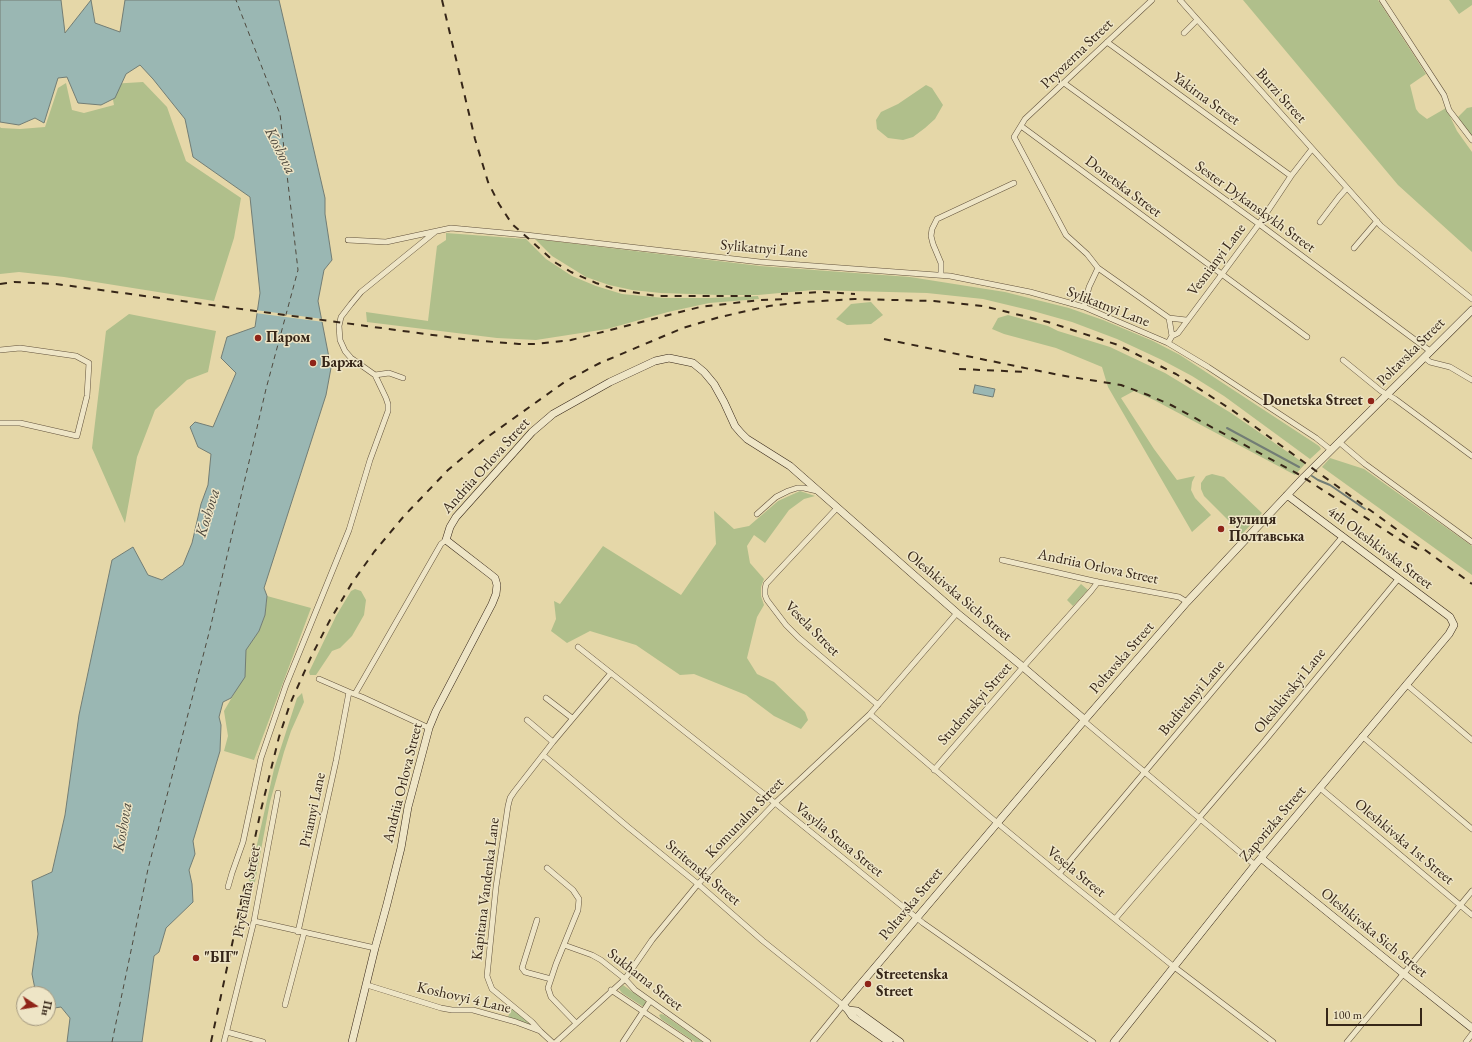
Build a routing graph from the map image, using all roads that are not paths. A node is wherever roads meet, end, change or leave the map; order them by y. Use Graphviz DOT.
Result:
graph roads {
  1 [pos="1152,0"];
  2 [pos="1180,0"];
  3 [pos="1382,0"];
  4 [pos="1197,20"];
  5 [pos="1184,33"];
  6 [pos="1107,42"];
  7 [pos="1064,83"];
  8 [pos="1021,126"];
  9 [pos="1472,140"];
  10 [pos="1312,150"];
  11 [pos="1291,176"];
  12 [pos="1014,183"];
  13 [pos="1347,188"];
  14 [pos="1377,221"];
  15 [pos="1320,222"];
  16 [pos="1259,224"];
  17 [pos="436,232"];
  18 [pos="348,240"];
  19 [pos="1354,248"];
  20 [pos="1098,268"];
  21 [pos="1222,274"];
  22 [pos="941,275"];
  23 [pos="1472,299"];
  24 [pos="1084,307"];
  25 [pos="1472,310"];
  26 [pos="1169,318"];
  27 [pos="1186,320"];
  28 [pos="1172,336"];
  29 [pos="1307,337"];
  30 [pos="1168,343"];
  31 [pos="0,350"];
  32 [pos="1430,351"];
  33 [pos="1424,357"];
  34 [pos="1343,360"];
  35 [pos="375,375"];
  36 [pos="403,378"];
  37 [pos="1472,380"];
  38 [pos="1387,394"];
  39 [pos="0,423"];
  40 [pos="1339,442"];
  41 [pos="1331,450"];
  42 [pos="1472,456"];
  43 [pos="818,492"];
  44 [pos="1287,495"];
  45 [pos="837,508"];
  46 [pos="757,514"];
  47 [pos="1342,536"];
  48 [pos="446,540"];
  49 [pos="1472,542"];
  50 [pos="1002,560"];
  51 [pos="1399,578"];
  52 [pos="1098,582"];
  53 [pos="1187,602"];
  54 [pos="957,613"];
  55 [pos="1454,625"];
  56 [pos="578,647"];
  57 [pos="1023,667"];
  58 [pos="611,673"];
  59 [pos="319,679"];
  60 [pos="1406,684"];
  61 [pos="349,692"];
  62 [pos="355,694"];
  63 [pos="546,698"];
  64 [pos="878,705"];
  65 [pos="870,714"];
  66 [pos="572,718"];
  67 [pos="527,720"];
  68 [pos="1084,720"];
  69 [pos="429,728"];
  70 [pos="1362,736"];
  71 [pos="1472,740"];
  72 [pos="553,742"];
  73 [pos="543,755"];
  74 [pos="934,770"];
  75 [pos="1144,773"];
  76 [pos="1320,788"];
  77 [pos="278,793"];
  78 [pos="775,803"];
  79 [pos="1200,819"];
  80 [pos="997,823"];
  81 [pos="1472,829"];
  82 [pos="1261,858"];
  83 [pos="1255,865"];
  84 [pos="547,868"];
  85 [pos="1059,874"];
  86 [pos="698,884"];
  87 [pos="228,887"];
  88 [pos="1472,891"];
  89 [pos="1461,905"];
  90 [pos="1472,915"];
  91 [pos="916,918"];
  92 [pos="1115,919"];
  93 [pos="537,920"];
  94 [pos="254,921"];
  95 [pos="301,932"];
  96 [pos="564,945"];
  97 [pos="375,948"];
  98 [pos="1173,966"];
  99 [pos="1404,974"];
  100 [pos="551,979"];
  101 [pos="625,979"];
  102 [pos="367,985"];
  103 [pos="611,990"];
  104 [pos="650,1001"];
  105 [pos="285,1005"];
  106 [pos="845,1007"];
  107 [pos="643,1010"];
  108 [pos="576,1023"];
  109 [pos="1472,1028"];
  110 [pos="540,1031"];
  111 [pos="227,1032"];
  112 [pos="1472,1034"];
  113 [pos="224,1042"];
  114 [pos="263,1042"];
  115 [pos="352,1042"];
  116 [pos="552,1042"];
  117 [pos="556,1042"];
  118 [pos="623,1042"];
  119 [pos="689,1042"];
  120 [pos="708,1042"];
  121 [pos="813,1042"];
  122 [pos="889,1042"];
  123 [pos="900,1042"];
  124 [pos="1093,1042"];
  125 [pos="1114,1042"];
  126 [pos="1273,1042"];
  127 [pos="1347,1042"];
  128 [pos="1466,1042"];
  1 -- 6 [label="street, Pryozerna Street"];
  2 -- 4 [label="street, Burzi Street"];
  3 -- 9 [label="street"];
  4 -- 5 [label="street"];
  4 -- 10 [label="street, Burzi Street"];
  6 -- 7 [label="street, Pryozerna Street"];
  6 -- 11 [label="street, Yakirna Street"];
  7 -- 8 [label="street, Pryozerna Street"];
  7 -- 16 [label="street, Sester Dykanskykh Street"];
  8 -- 20 [label="street"];
  8 -- 21 [label="street, Donetska Street"];
  10 -- 11 [label="street, Vesnianyi Lane"];
  10 -- 13 [label="street, Burzi Street"];
  11 -- 16 [label="street, Vesnianyi Lane"];
  12 -- 22 [label="street"];
  13 -- 14 [label="street, Burzi Street"];
  13 -- 15 [label="street"];
  14 -- 19 [label="street"];
  14 -- 23 [label="street, Burzi Street"];
  16 -- 21 [label="street, Vesnianyi Lane"];
  16 -- 32 [label="street, Sester Dykanskykh Street"];
  17 -- 18 [label="street, Sylikatnyi Lane"];
  17 -- 22 [label="street, Sylikatnyi Lane"];
  17 -- 35 [label="street"];
  20 -- 24 [label="street"];
  20 -- 26 [label="street"];
  21 -- 27 [label="street, Vesnianyi Lane"];
  21 -- 29 [label="street, Donetska Street"];
  22 -- 24 [label="street, Sylikatnyi Lane"];
  24 -- 30 [label="street, Sylikatnyi Lane"];
  25 -- 32 [label="street, Poltavska Street"];
  26 -- 27 [label="street"];
  26 -- 28 [label="street"];
  27 -- 28 [label="street, Vesnianyi Lane"];
  28 -- 30 [label="street, Vesnianyi Lane"];
  30 -- 41 [label="street, Sylikatnyi Lane"];
  31 -- 39 [label="street"];
  32 -- 33 [label="street, Poltavska Street"];
  33 -- 37 [label="street"];
  33 -- 38 [label="street, Poltavska Street"];
  34 -- 38 [label="street"];
  35 -- 36 [label="street"];
  35 -- 87 [label="street"];
  38 -- 40 [label="street, Poltavska Street"];
  38 -- 42 [label="street"];
  40 -- 41 [label="street, Poltavska Street"];
  40 -- 49 [label="street"];
  41 -- 44 [label="street, Poltavska Street"];
  43 -- 45 [label="street, Oleshkivska Sich Street"];
  43 -- 46 [label="street"];
  43 -- 48 [label="street, Andriia Orlova Street"];
  44 -- 47 [label="street, 4th Oleshkivska Street"];
  44 -- 53 [label="street, Poltavska Street"];
  45 -- 54 [label="street, Oleshkivska Sich Street"];
  45 -- 64 [label="street, Vesela Street"];
  47 -- 51 [label="street, 4th Oleshkivska Street"];
  47 -- 75 [label="street, Budivelnyi Lane"];
  48 -- 62 [label="street"];
  48 -- 69 [label="street, Andriia Orlova Street"];
  50 -- 52 [label="street, Andriia Orlova Street"];
  51 -- 55 [label="street, 4th Oleshkivska Street"];
  51 -- 79 [label="street, Oleshkivskyi Lane"];
  52 -- 53 [label="street, Andriia Orlova Street"];
  52 -- 57 [label="street, Studentskyi Street"];
  53 -- 68 [label="street, Poltavska Street"];
  54 -- 57 [label="street, Oleshkivska Sich Street"];
  54 -- 64 [label="street, Komunalna Street"];
  55 -- 60 [label="street, Zaporizka Street"];
  56 -- 58 [label="street, Vasylia Stusa Street"];
  57 -- 68 [label="street, Oleshkivska Sich Street"];
  57 -- 74 [label="street, Studentskyi Street"];
  58 -- 66 [label="street, Kapitana Vandenka Lane"];
  58 -- 78 [label="street, Vasylia Stusa Street"];
  59 -- 61 [label="street"];
  60 -- 70 [label="street, Zaporizka Street"];
  60 -- 71 [label="street"];
  61 -- 62 [label="street"];
  61 -- 95 [label="street, Priamyi Lane"];
  62 -- 69 [label="street"];
  63 -- 66 [label="street"];
  64 -- 65 [label="street, Komunalna Street"];
  65 -- 74 [label="street, Vesela Street"];
  65 -- 78 [label="street, Komunalna Street"];
  66 -- 72 [label="street, Kapitana Vandenka Lane"];
  67 -- 72 [label="street"];
  68 -- 75 [label="street, Oleshkivska Sich Street"];
  68 -- 80 [label="street, Poltavska Street"];
  69 -- 97 [label="street, Andriia Orlova Street"];
  70 -- 76 [label="street, Zaporizka Street"];
  70 -- 81 [label="street"];
  72 -- 73 [label="street, Kapitana Vandenka Lane"];
  73 -- 86 [label="street, Stritenska Street"];
  73 -- 110 [label="street, Kapitana Vandenka Lane"];
  74 -- 80 [label="street, Vesela Street"];
  75 -- 79 [label="street, Oleshkivska Sich Street"];
  75 -- 85 [label="street, Budivelnyi Lane"];
  76 -- 82 [label="street, Zaporizka Street"];
  76 -- 89 [label="street, Oleshkivska 1st Street"];
  77 -- 94 [label="street, Prychalna Street"];
  78 -- 86 [label="street, Komunalna Street"];
  78 -- 91 [label="street, Vasylia Stusa Street"];
  79 -- 83 [label="street, Oleshkivska Sich Street"];
  79 -- 92 [label="street, Oleshkivskyi Lane"];
  80 -- 85 [label="street, Vesela Street"];
  80 -- 91 [label="street, Poltavska Street"];
  82 -- 83 [label="street, Zaporizka Street"];
  82 -- 99 [label="street, Oleshkivska Sich Street"];
  83 -- 98 [label="street, Zaporizka Street"];
  84 -- 96 [label="street"];
  85 -- 92 [label="street, Vesela Street"];
  86 -- 101 [label="street, Komunalna Street"];
  86 -- 106 [label="street, Stritenska Street"];
  88 -- 89 [label="street"];
  89 -- 90 [label="street, Oleshkivska 1st Street"];
  89 -- 99 [label="street"];
  91 -- 106 [label="street, Poltavska Street"];
  91 -- 124 [label="street, Vasylia Stusa Street"];
  92 -- 98 [label="street, Vesela Street"];
  93 -- 100 [label="street"];
  94 -- 95 [label="street"];
  94 -- 111 [label="street, Prychalna Street"];
  95 -- 97 [label="street"];
  95 -- 105 [label="street, Priamyi Lane"];
  96 -- 100 [label="street"];
  96 -- 101 [label="street, Sukharna Street"];
  97 -- 102 [label="street, Andriia Orlova Street"];
  98 -- 125 [label="street, Zaporizka Street"];
  98 -- 126 [label="street, Vesela Street"];
  99 -- 109 [label="street, Oleshkivska Sich Street"];
  99 -- 127 [label="street"];
  100 -- 108 [label="street"];
  101 -- 103 [label="street, Komunalna Street"];
  101 -- 104 [label="street, Sukharna Street"];
  102 -- 110 [label="street, Koshovyi 4 Lane"];
  102 -- 115 [label="street, Andriia Orlova Street"];
  103 -- 107 [label="street, Sukharna Street"];
  103 -- 108 [label="street, Komunalna Street"];
  104 -- 107 [label="street"];
  104 -- 120 [label="street, Sukharna Street"];
  106 -- 121 [label="street, Poltavska Street"];
  106 -- 122 [label="street, Stritenska Street"];
  106 -- 123 [label="street, Stritenska Street"];
  107 -- 118 [label="street"];
  107 -- 119 [label="street, Sukharna Street"];
  108 -- 117 [label="street, Komunalna Street"];
  110 -- 116 [label="street, Koshovyi 4 Lane"];
  111 -- 113 [label="street, Prychalna Street"];
  111 -- 114 [label="street"];
  112 -- 128 [label="street"];
}
